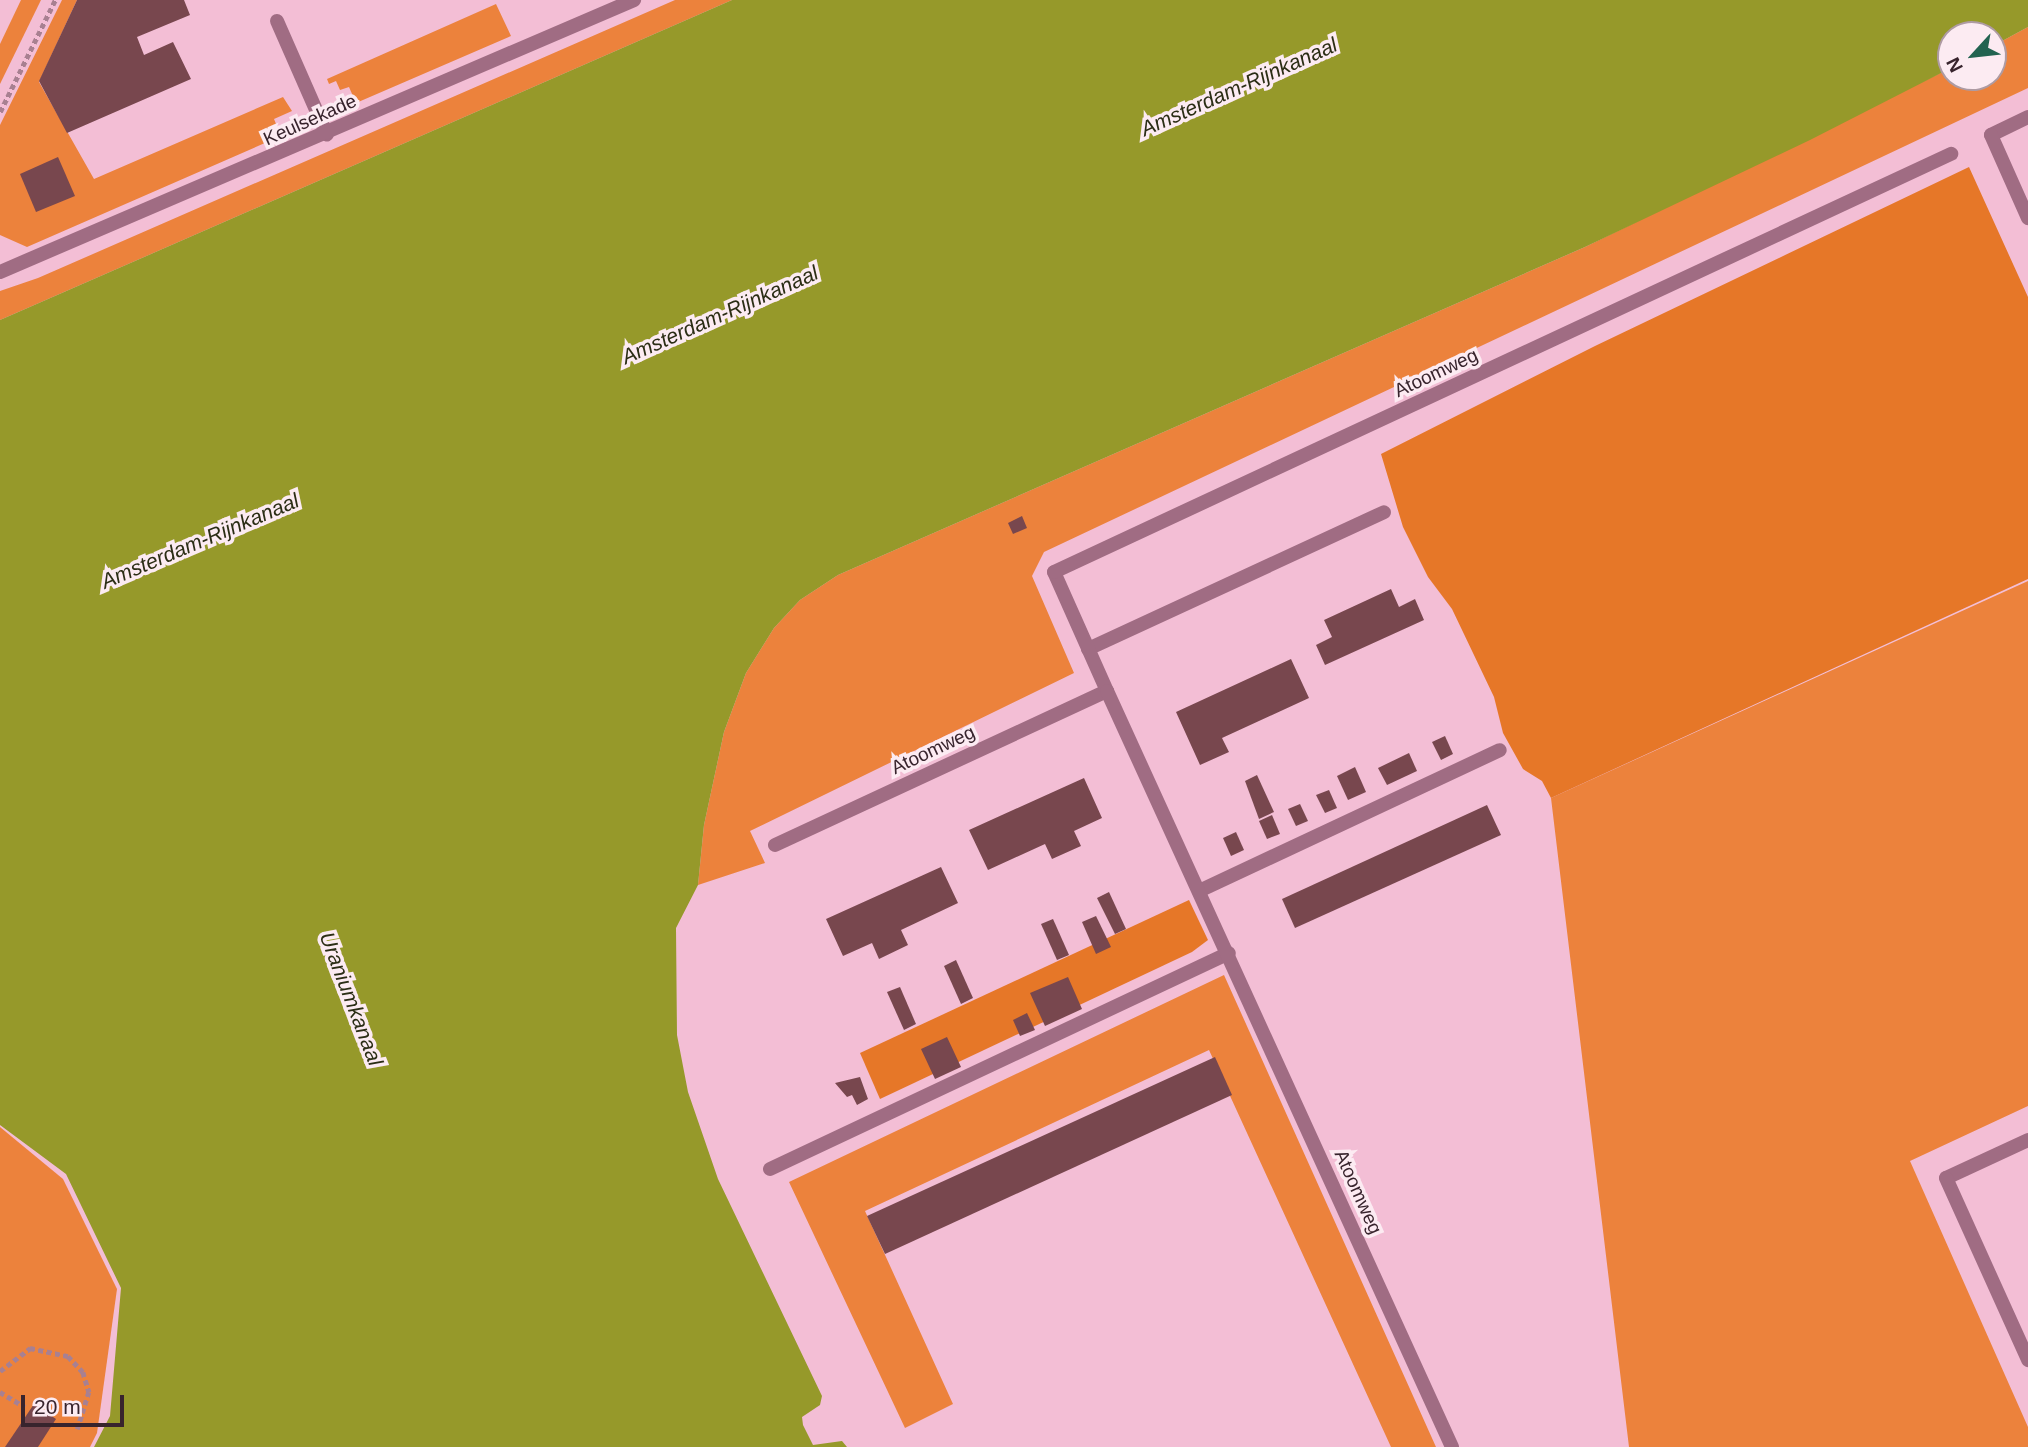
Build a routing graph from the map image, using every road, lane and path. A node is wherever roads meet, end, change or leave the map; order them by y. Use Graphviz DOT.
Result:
graph roads {
  1 [pos="55,0"];
  2 [pos="634,0"];
  3 [pos="276,21"];
  4 [pos="0,112"];
  5 [pos="2028,117"];
  6 [pos="327,135"];
  7 [pos="1951,153"];
  8 [pos="2028,218"];
  9 [pos="0,272"];
  10 [pos="1384,512"];
  11 [pos="1088,649"];
  12 [pos="1107,691"];
  13 [pos="1500,750"];
  14 [pos="775,845"];
  15 [pos="1199,891"];
  16 [pos="1229,953"];
  17 [pos="2028,1140"];
  18 [pos="770,1169"];
  19 [pos="2028,1360"];
  20 [pos="0,1371"];
  21 [pos="0,1392"];
  22 [pos="25,1408"];
  23 [pos="78,1429"];
  24 [pos="1452,1447"];
  1 -- 4 [label="path"];
  2 -- 6 [label="street, Keulsekade"];
  3 -- 6 [label="street"];
  5 -- 8 [label="street"];
  6 -- 9 [label="street, Keulsekade"];
  7 -- 11 [label="street, Atoomweg"];
  10 -- 11 [label="street"];
  11 -- 12 [label="street, Atoomweg"];
  12 -- 14 [label="street, Atoomweg"];
  12 -- 15 [label="street, Atoomweg"];
  13 -- 15 [label="street"];
  15 -- 16 [label="street, Atoomweg"];
  16 -- 18 [label="street"];
  16 -- 24 [label="street, Atoomweg"];
  17 -- 19 [label="street"];
  20 -- 23 [label="path"];
  21 -- 22 [label="path"];
}
